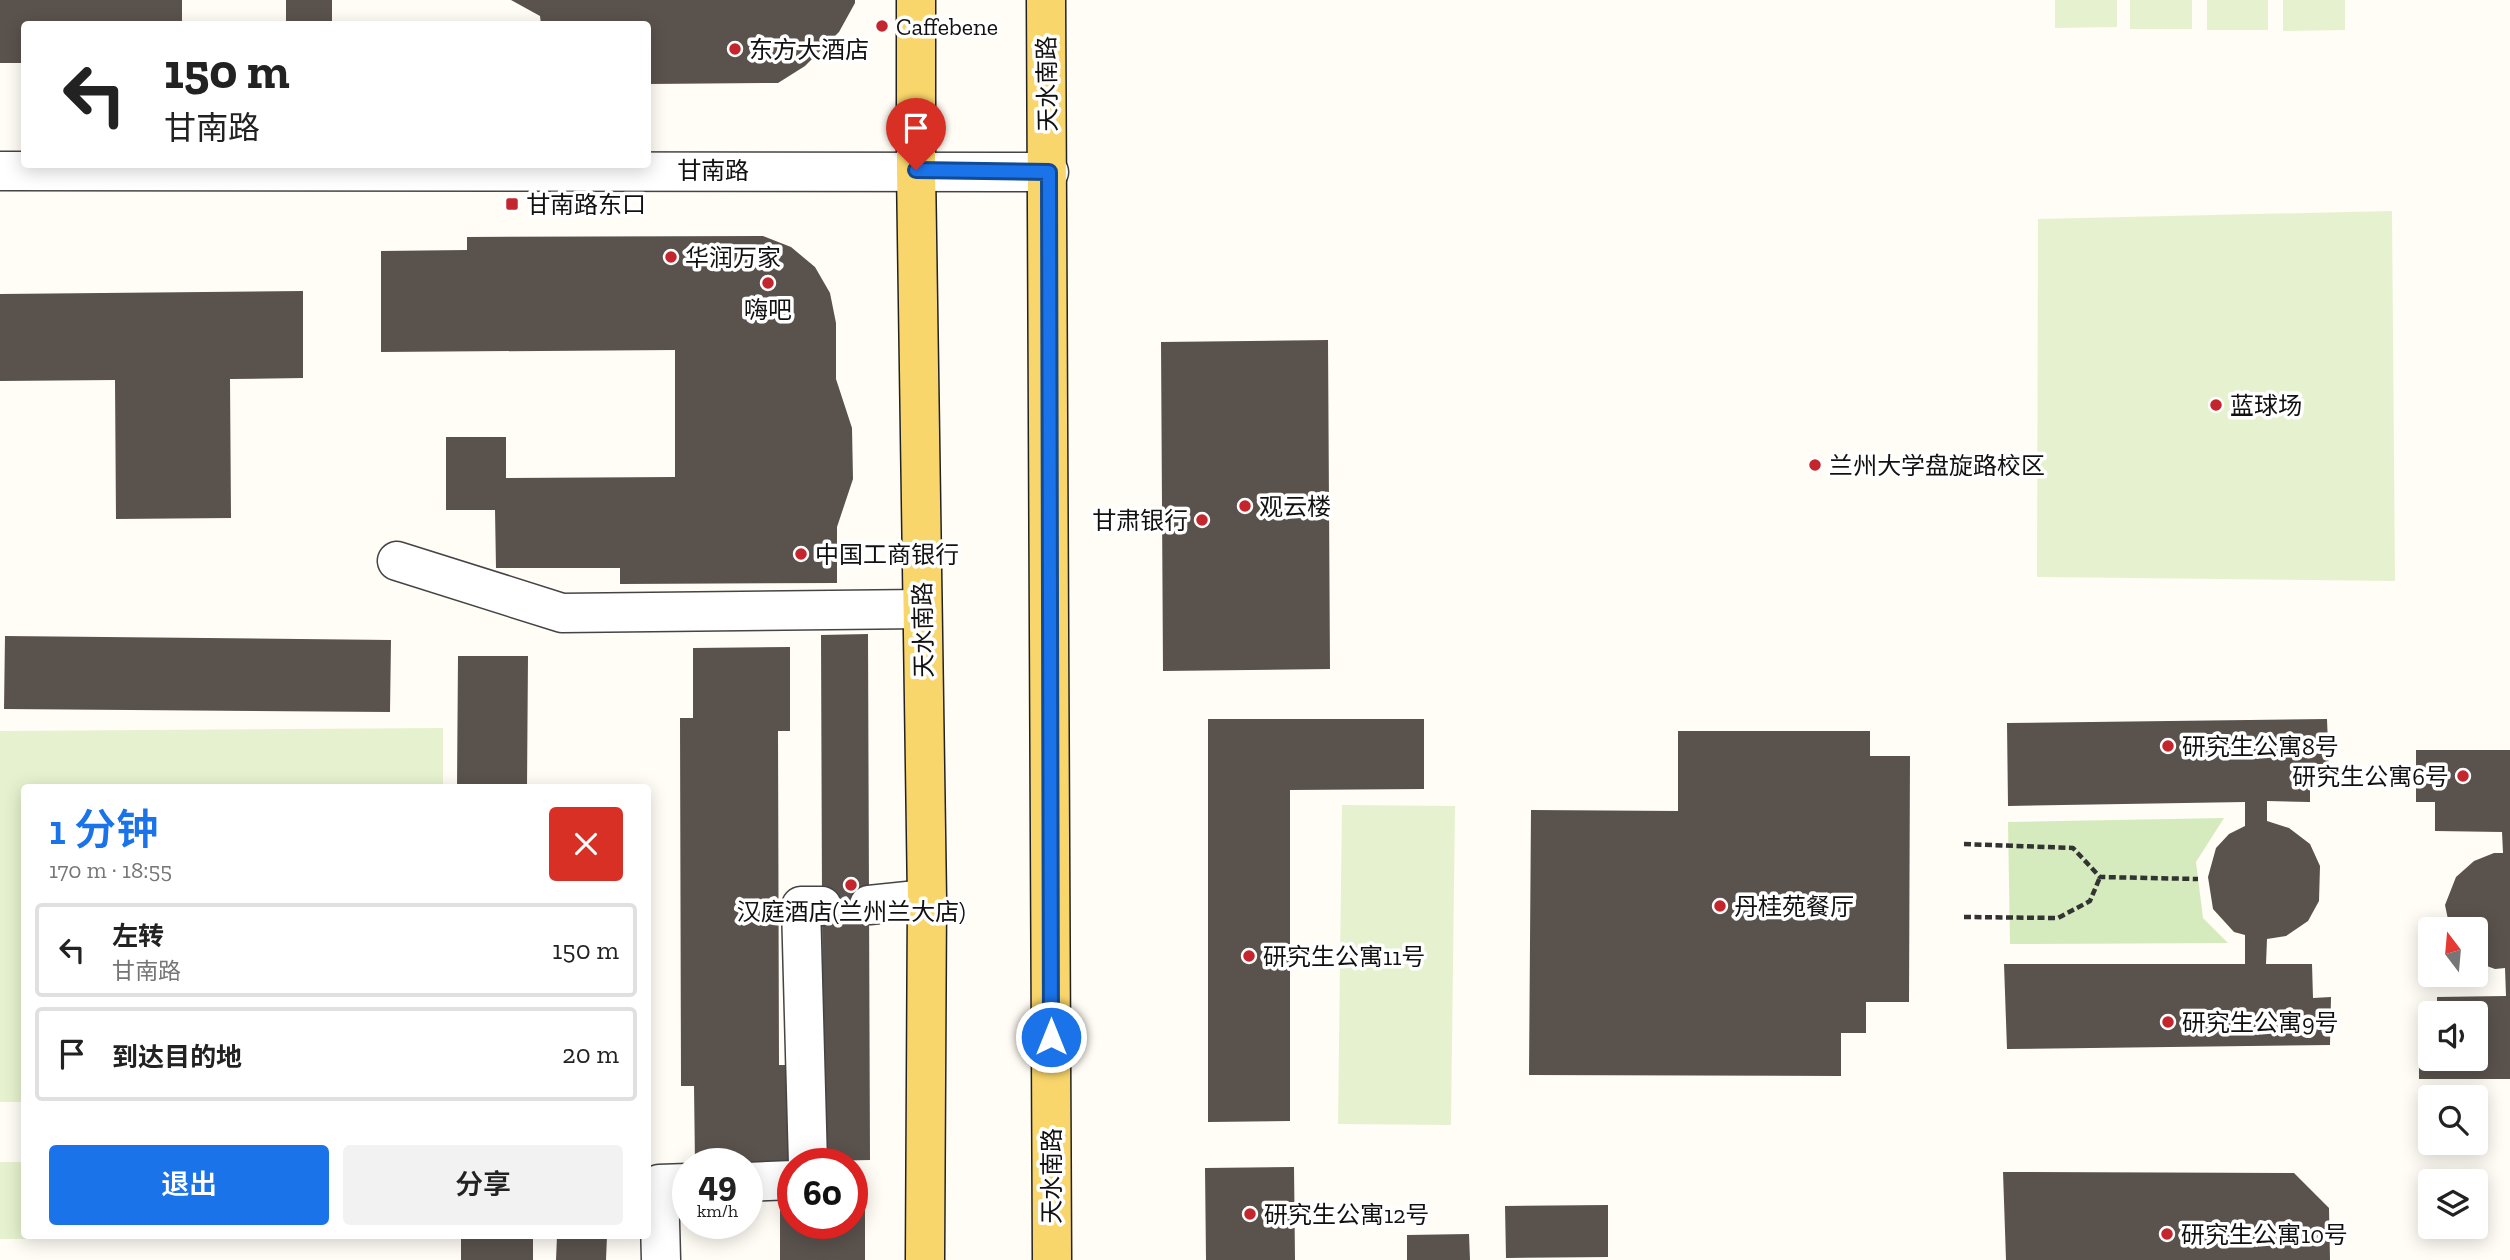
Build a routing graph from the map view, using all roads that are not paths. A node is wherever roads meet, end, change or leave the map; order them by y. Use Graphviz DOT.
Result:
graph roads {
  1 [pos="916,0"];
  2 [pos="1046,0"];
  3 [pos="916,170"];
  4 [pos="0,171"];
  5 [pos="1049,172"];
  6 [pos="397,561"];
  7 [pos="922,609"];
  8 [pos="927,899"];
  9 [pos="869,905"];
  10 [pos="822,906"];
  11 [pos="808,1148"];
  12 [pos="672,1184"];
  13 [pos="661,1260"];
  14 [pos="925,1260"];
  15 [pos="1052,1260"];
  1 -- 3 [label="main road, 天水南路"];
  2 -- 5 [label="main road, 天水南路"];
  3 -- 4 [label="street, 甘南路"];
  3 -- 5 [label="street, 甘南路"];
  3 -- 7 [label="main road, 天水南路"];
  5 -- 15 [label="main road, 天水南路"];
  6 -- 7 [label="street"];
  7 -- 8 [label="main road, 天水南路"];
  8 -- 9 [label="street"];
  8 -- 14 [label="main road, 天水南路"];
  10 -- 11 [label="street"];
  12 -- 13 [label="street"];
}
